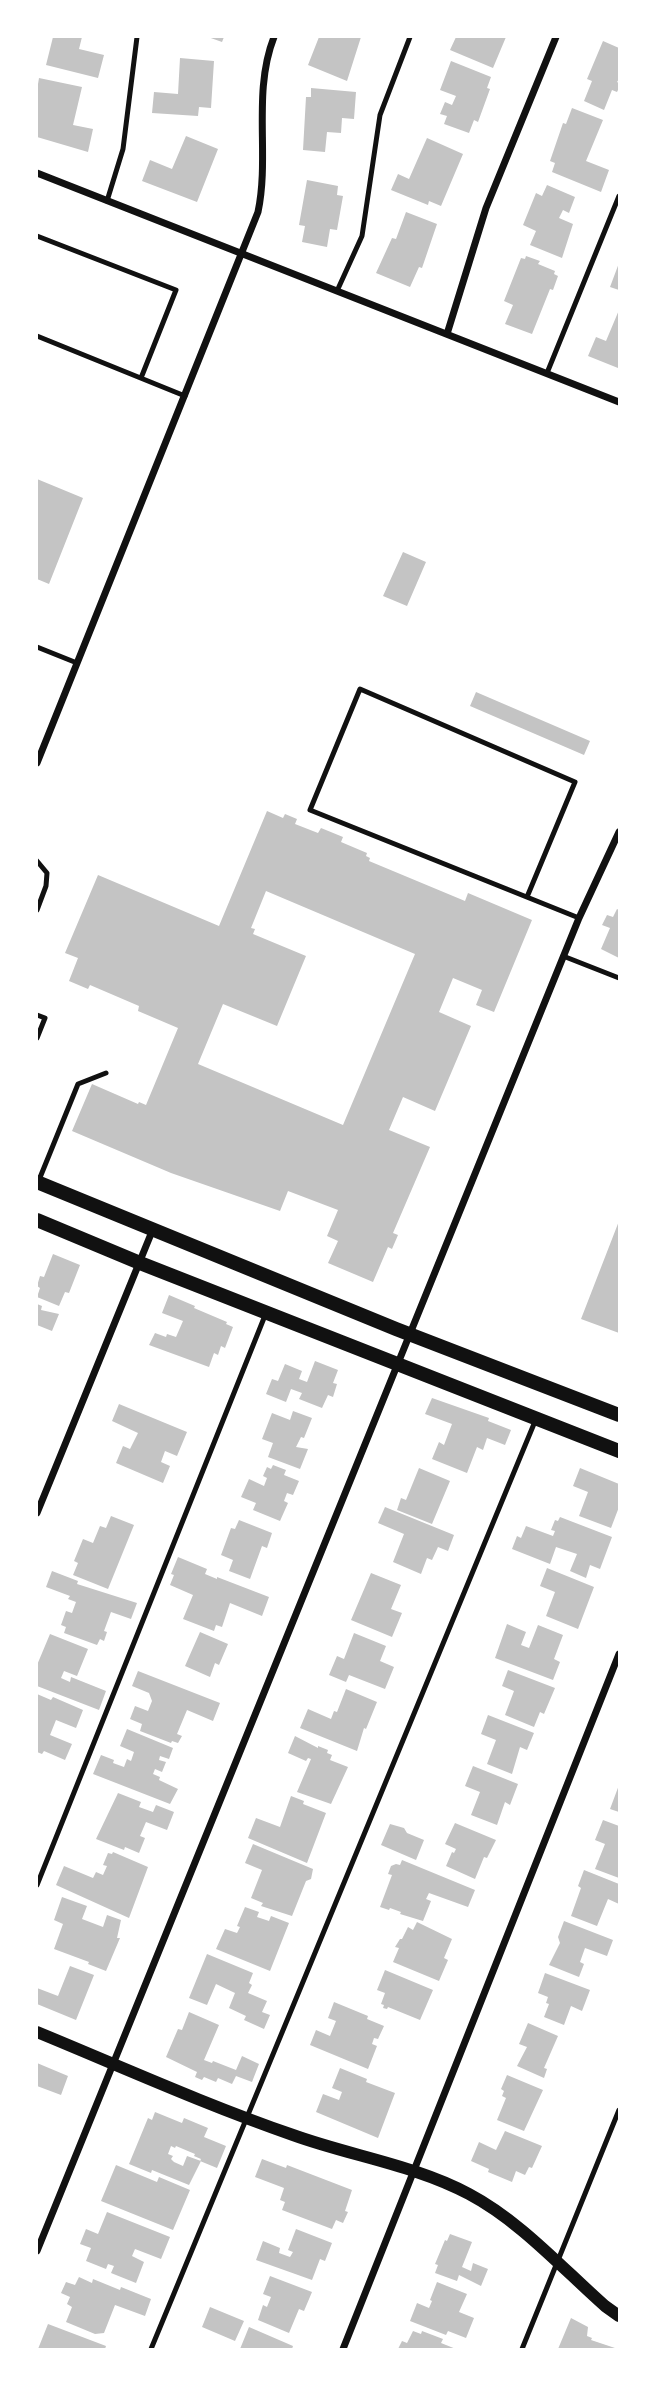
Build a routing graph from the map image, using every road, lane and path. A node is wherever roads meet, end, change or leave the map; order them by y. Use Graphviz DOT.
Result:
graph roads {
  1 [pos="137,37"];
  2 [pos="274,37"];
  3 [pos="410,37"];
  4 [pos="556,37"];
  5 [pos="37,173"];
  6 [pos="619,196"];
  7 [pos="107,201"];
  8 [pos="37,236"];
  9 [pos="243,253"];
  10 [pos="337,291"];
  11 [pos="447,334"];
  12 [pos="37,336"];
  13 [pos="547,373"];
  14 [pos="141,378"];
  15 [pos="185,396"];
  16 [pos="619,402"];
  17 [pos="37,647"];
  18 [pos="77,663"];
  19 [pos="37,763"];
  20 [pos="619,832"];
  21 [pos="617,842"];
  22 [pos="37,862"];
  23 [pos="527,897"];
  24 [pos="37,910"];
  25 [pos="579,918"];
  26 [pos="563,956"];
  27 [pos="619,978"];
  28 [pos="37,1015"];
  29 [pos="37,1038"];
  30 [pos="106,1073"];
  31 [pos="37,1182"];
  32 [pos="37,1220"];
  33 [pos="153,1229"];
  34 [pos="140,1263"];
  35 [pos="266,1313"];
  36 [pos="411,1335"];
  37 [pos="398,1365"];
  38 [pos="619,1415"];
  39 [pos="536,1419"];
  40 [pos="619,1451"];
  41 [pos="37,1513"];
  42 [pos="619,1654"];
  43 [pos="37,1885"];
  44 [pos="37,2032"];
  45 [pos="115,2064"];
  46 [pos="619,2110"];
  47 [pos="245,2117"];
  48 [pos="414,2171"];
  49 [pos="37,2251"];
  50 [pos="557,2264"];
  51 [pos="619,2316"];
  52 [pos="151,2349"];
  53 [pos="343,2349"];
  54 [pos="522,2349"];
  1 -- 7 [label="lane"];
  2 -- 9 [label="street"];
  3 -- 10 [label="lane"];
  4 -- 11 [label="street"];
  5 -- 7 [label="street"];
  6 -- 13 [label="lane"];
  7 -- 9 [label="street"];
  8 -- 14 [label="lane"];
  9 -- 10 [label="street"];
  9 -- 15 [label="street"];
  10 -- 11 [label="street"];
  11 -- 13 [label="street"];
  12 -- 14 [label="lane"];
  13 -- 16 [label="street"];
  14 -- 15 [label="lane"];
  15 -- 18 [label="street"];
  17 -- 18 [label="lane"];
  18 -- 19 [label="street"];
  20 -- 21 [label="street"];
  21 -- 25 [label="street"];
  22 -- 24 [label="lane"];
  23 -- 23 [label="lane"];
  23 -- 25 [label="lane"];
  25 -- 26 [label="street"];
  26 -- 27 [label="lane"];
  26 -- 36 [label="street"];
  28 -- 29 [label="lane"];
  30 -- 31 [label="lane"];
  31 -- 33 [label="main road"];
  32 -- 34 [label="main road"];
  33 -- 34 [label="street"];
  33 -- 36 [label="main road"];
  34 -- 35 [label="main road"];
  34 -- 41 [label="street"];
  35 -- 37 [label="main road"];
  35 -- 43 [label="lane"];
  36 -- 37 [label="street"];
  36 -- 38 [label="main road"];
  37 -- 39 [label="main road"];
  37 -- 45 [label="street"];
  39 -- 40 [label="main road"];
  39 -- 47 [label="lane"];
  42 -- 48 [label="street"];
  44 -- 45 [label="street"];
  45 -- 47 [label="street"];
  45 -- 49 [label="street"];
  46 -- 50 [label="lane"];
  47 -- 48 [label="street"];
  47 -- 52 [label="lane"];
  48 -- 50 [label="street"];
  48 -- 53 [label="street"];
  50 -- 51 [label="street"];
  50 -- 54 [label="lane"];
}
